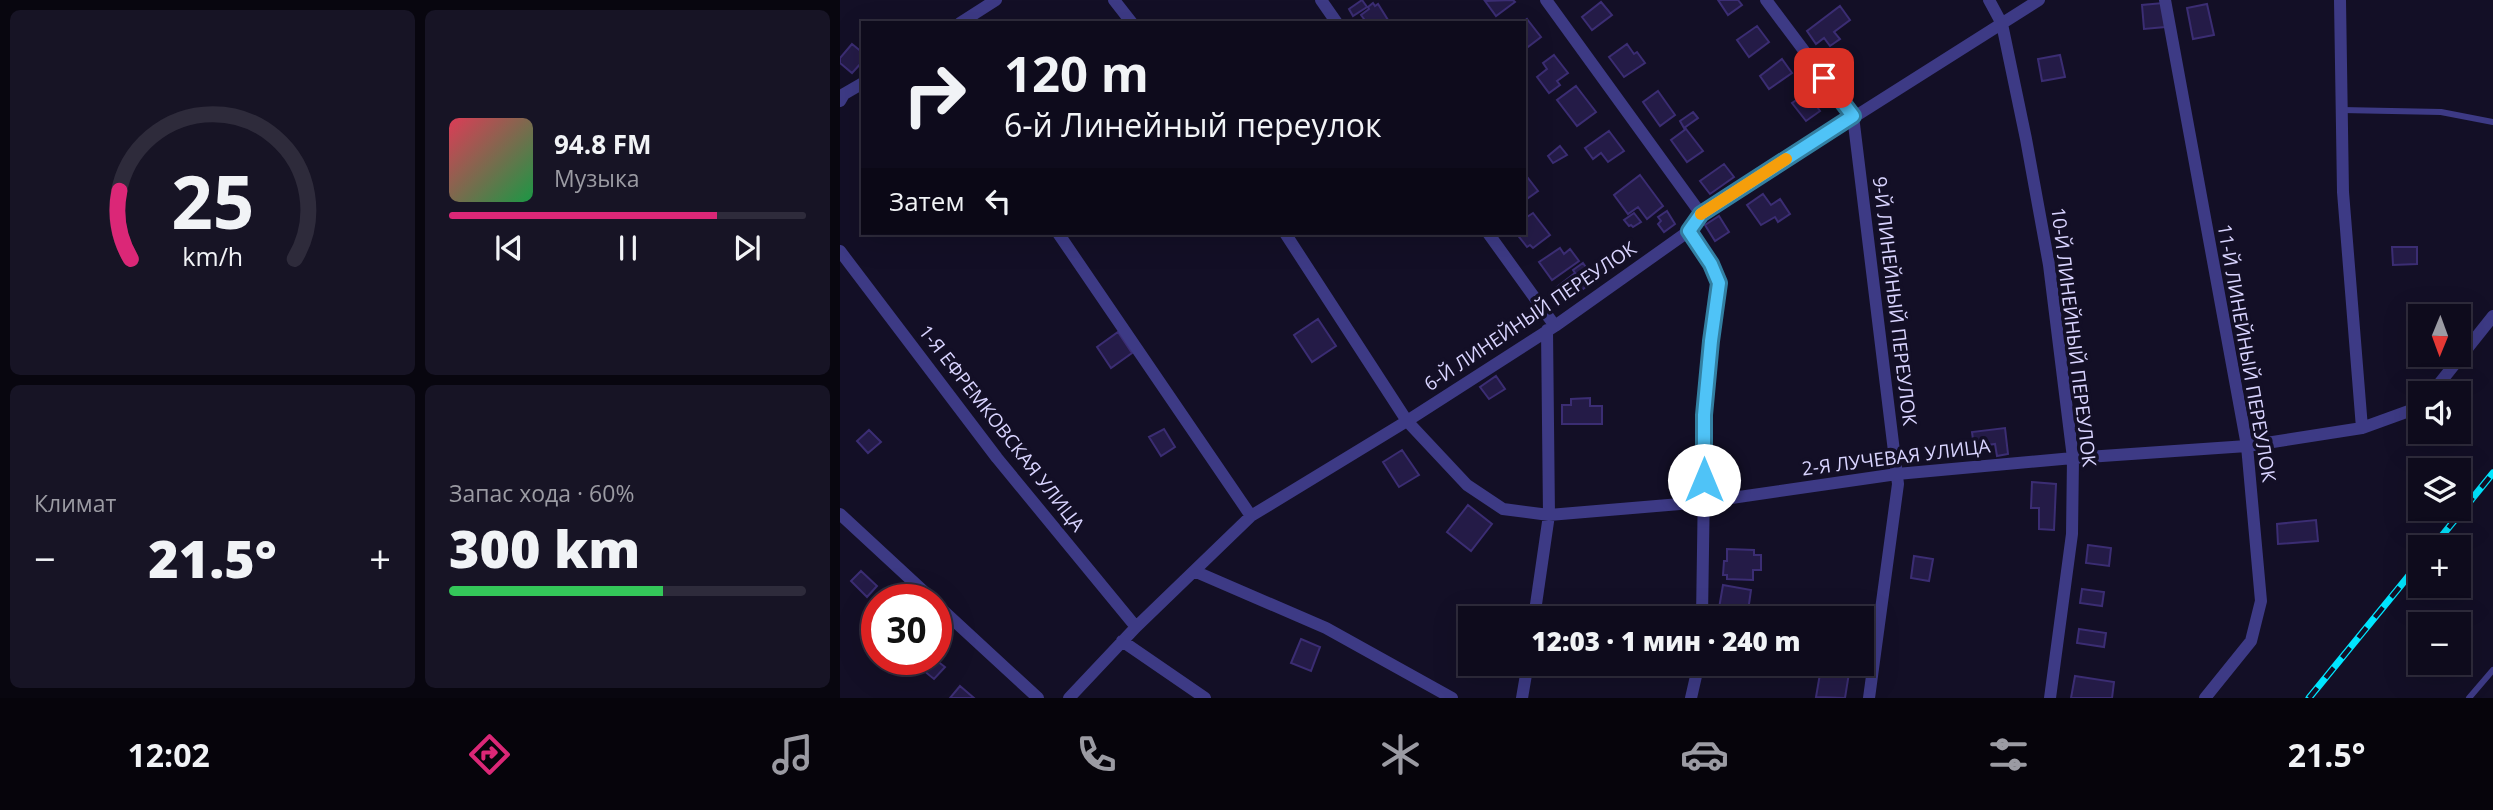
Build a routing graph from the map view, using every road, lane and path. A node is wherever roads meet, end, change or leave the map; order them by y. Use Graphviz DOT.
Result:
graph roads {
  1 [pos="996,0"];
  2 [pos="1114,0"];
  3 [pos="1321,0"];
  4 [pos="1546,0"];
  5 [pos="1766,0"];
  6 [pos="1989,0"];
  7 [pos="2039,0"];
  8 [pos="2165,0"];
  9 [pos="2340,0"];
  10 [pos="963,21"];
  11 [pos="1130,21"];
  12 [pos="1336,21"];
  13 [pos="2002,24"];
  14 [pos="861,84"];
  15 [pos="841,95"];
  16 [pos="2341,110"];
  17 [pos="1853,116"];
  18 [pos="2493,122"];
  19 [pos="1701,214"];
  20 [pos="1689,231"];
  21 [pos="1059,235"];
  22 [pos="1285,235"];
  23 [pos="1489,235"];
  24 [pos="840,251"];
  25 [pos="2493,316"];
  26 [pos="1551,328"];
  27 [pos="2441,381"];
  28 [pos="2408,411"];
  29 [pos="1407,421"];
  30 [pos="2362,428"];
  31 [pos="2247,446"];
  32 [pos="2073,458"];
  33 [pos="1897,474"];
  34 [pos="1704,502"];
  35 [pos="840,514"];
  36 [pos="1549,515"];
  37 [pos="1251,516"];
  38 [pos="1194,571"];
  39 [pos="915,584"];
  40 [pos="1536,606"];
  41 [pos="1702,606"];
  42 [pos="952,619"];
  43 [pos="1136,627"];
  44 [pos="1122,641"];
  45 [pos="2493,670"];
  46 [pos="1526,676"];
  47 [pos="1696,676"];
  48 [pos="1038,698"];
  49 [pos="1069,698"];
  50 [pos="1205,698"];
  51 [pos="1452,698"];
  52 [pos="1522,698"];
  53 [pos="1691,698"];
  54 [pos="1869,698"];
  55 [pos="2050,698"];
  56 [pos="2205,698"];
  57 [pos="2469,698"];
  1 -- 10 [label="street"];
  2 -- 11 [label="street"];
  3 -- 12 [label="street"];
  4 -- 19 [label="street"];
  5 -- 17 [label="street"];
  6 -- 13 [label="street, 10-Й ЛИНЕЙНЫЙ ПЕРЕУЛОК"];
  7 -- 13 [label="street, 6-Й ЛИНЕЙНЫЙ ПЕРЕУЛОК"];
  8 -- 31 [label="street, 11-Й ЛИНЕЙНЫЙ ПЕРЕУЛОК"];
  9 -- 16 [label="street"];
  13 -- 17 [label="street, 6-Й ЛИНЕЙНЫЙ ПЕРЕУЛОК"];
  13 -- 32 [label="street, 10-Й ЛИНЕЙНЫЙ ПЕРЕУЛОК"];
  14 -- 15 [label="street"];
  16 -- 18 [label="lane"];
  16 -- 30 [label="street"];
  17 -- 19 [label="street, 6-Й ЛИНЕЙНЫЙ ПЕРЕУЛОК"];
  17 -- 33 [label="street, 9-Й ЛИНЕЙНЫЙ ПЕРЕУЛОК"];
  19 -- 20 [label="street, 6-Й ЛИНЕЙНЫЙ ПЕРЕУЛОК"];
  20 -- 26 [label="street, 6-Й ЛИНЕЙНЫЙ ПЕРЕУЛОК"];
  20 -- 34 [label="street"];
  21 -- 37 [label="street"];
  22 -- 29 [label="street, 2-Я ЛУЧЕВАЯ УЛИЦА"];
  23 -- 26 [label="street"];
  24 -- 43 [label="street, 1-Я ЕФРЕМКОВСКАЯ УЛИЦА"];
  25 -- 27 [label="street"];
  26 -- 29 [label="street, 6-Й ЛИНЕЙНЫЙ ПЕРЕУЛОК"];
  26 -- 36 [label="street"];
  28 -- 30 [label="street, 2-Я ЛУЧЕВАЯ УЛИЦА"];
  29 -- 36 [label="street, 2-Я ЛУЧЕВАЯ УЛИЦА"];
  29 -- 37 [label="street, 6-Й ЛИНЕЙНЫЙ ПЕРЕУЛОК"];
  30 -- 31 [label="street, 2-Я ЛУЧЕВАЯ УЛИЦА"];
  31 -- 32 [label="street, 2-Я ЛУЧЕВАЯ УЛИЦА"];
  31 -- 56 [label="street, 11-Й ЛИНЕЙНЫЙ ПЕРЕУЛОК"];
  32 -- 33 [label="street, 2-Я ЛУЧЕВАЯ УЛИЦА"];
  32 -- 55 [label="street, 10-Й ЛИНЕЙНЫЙ ПЕРЕУЛОК"];
  33 -- 34 [label="street, 2-Я ЛУЧЕВАЯ УЛИЦА"];
  33 -- 54 [label="street, 9-Й ЛИНЕЙНЫЙ ПЕРЕУЛОК"];
  34 -- 36 [label="street, 2-Я ЛУЧЕВАЯ УЛИЦА"];
  34 -- 41 [label="street"];
  35 -- 39 [label="street"];
  36 -- 40 [label="street"];
  37 -- 38 [label="street, 6-Й ЛИНЕЙНЫЙ ПЕРЕУЛОК"];
  38 -- 43 [label="street, 6-Й ЛИНЕЙНЫЙ ПЕРЕУЛОК"];
  38 -- 51 [label="street"];
  42 -- 48 [label="street"];
  43 -- 44 [label="street, 6-Й ЛИНЕЙНЫЙ ПЕРЕУЛОК"];
  44 -- 49 [label="street, 6-Й ЛИНЕЙНЫЙ ПЕРЕУЛОК"];
  44 -- 50 [label="street"];
  45 -- 57 [label="lane"];
  46 -- 52 [label="street"];
  47 -- 53 [label="street"];
}
